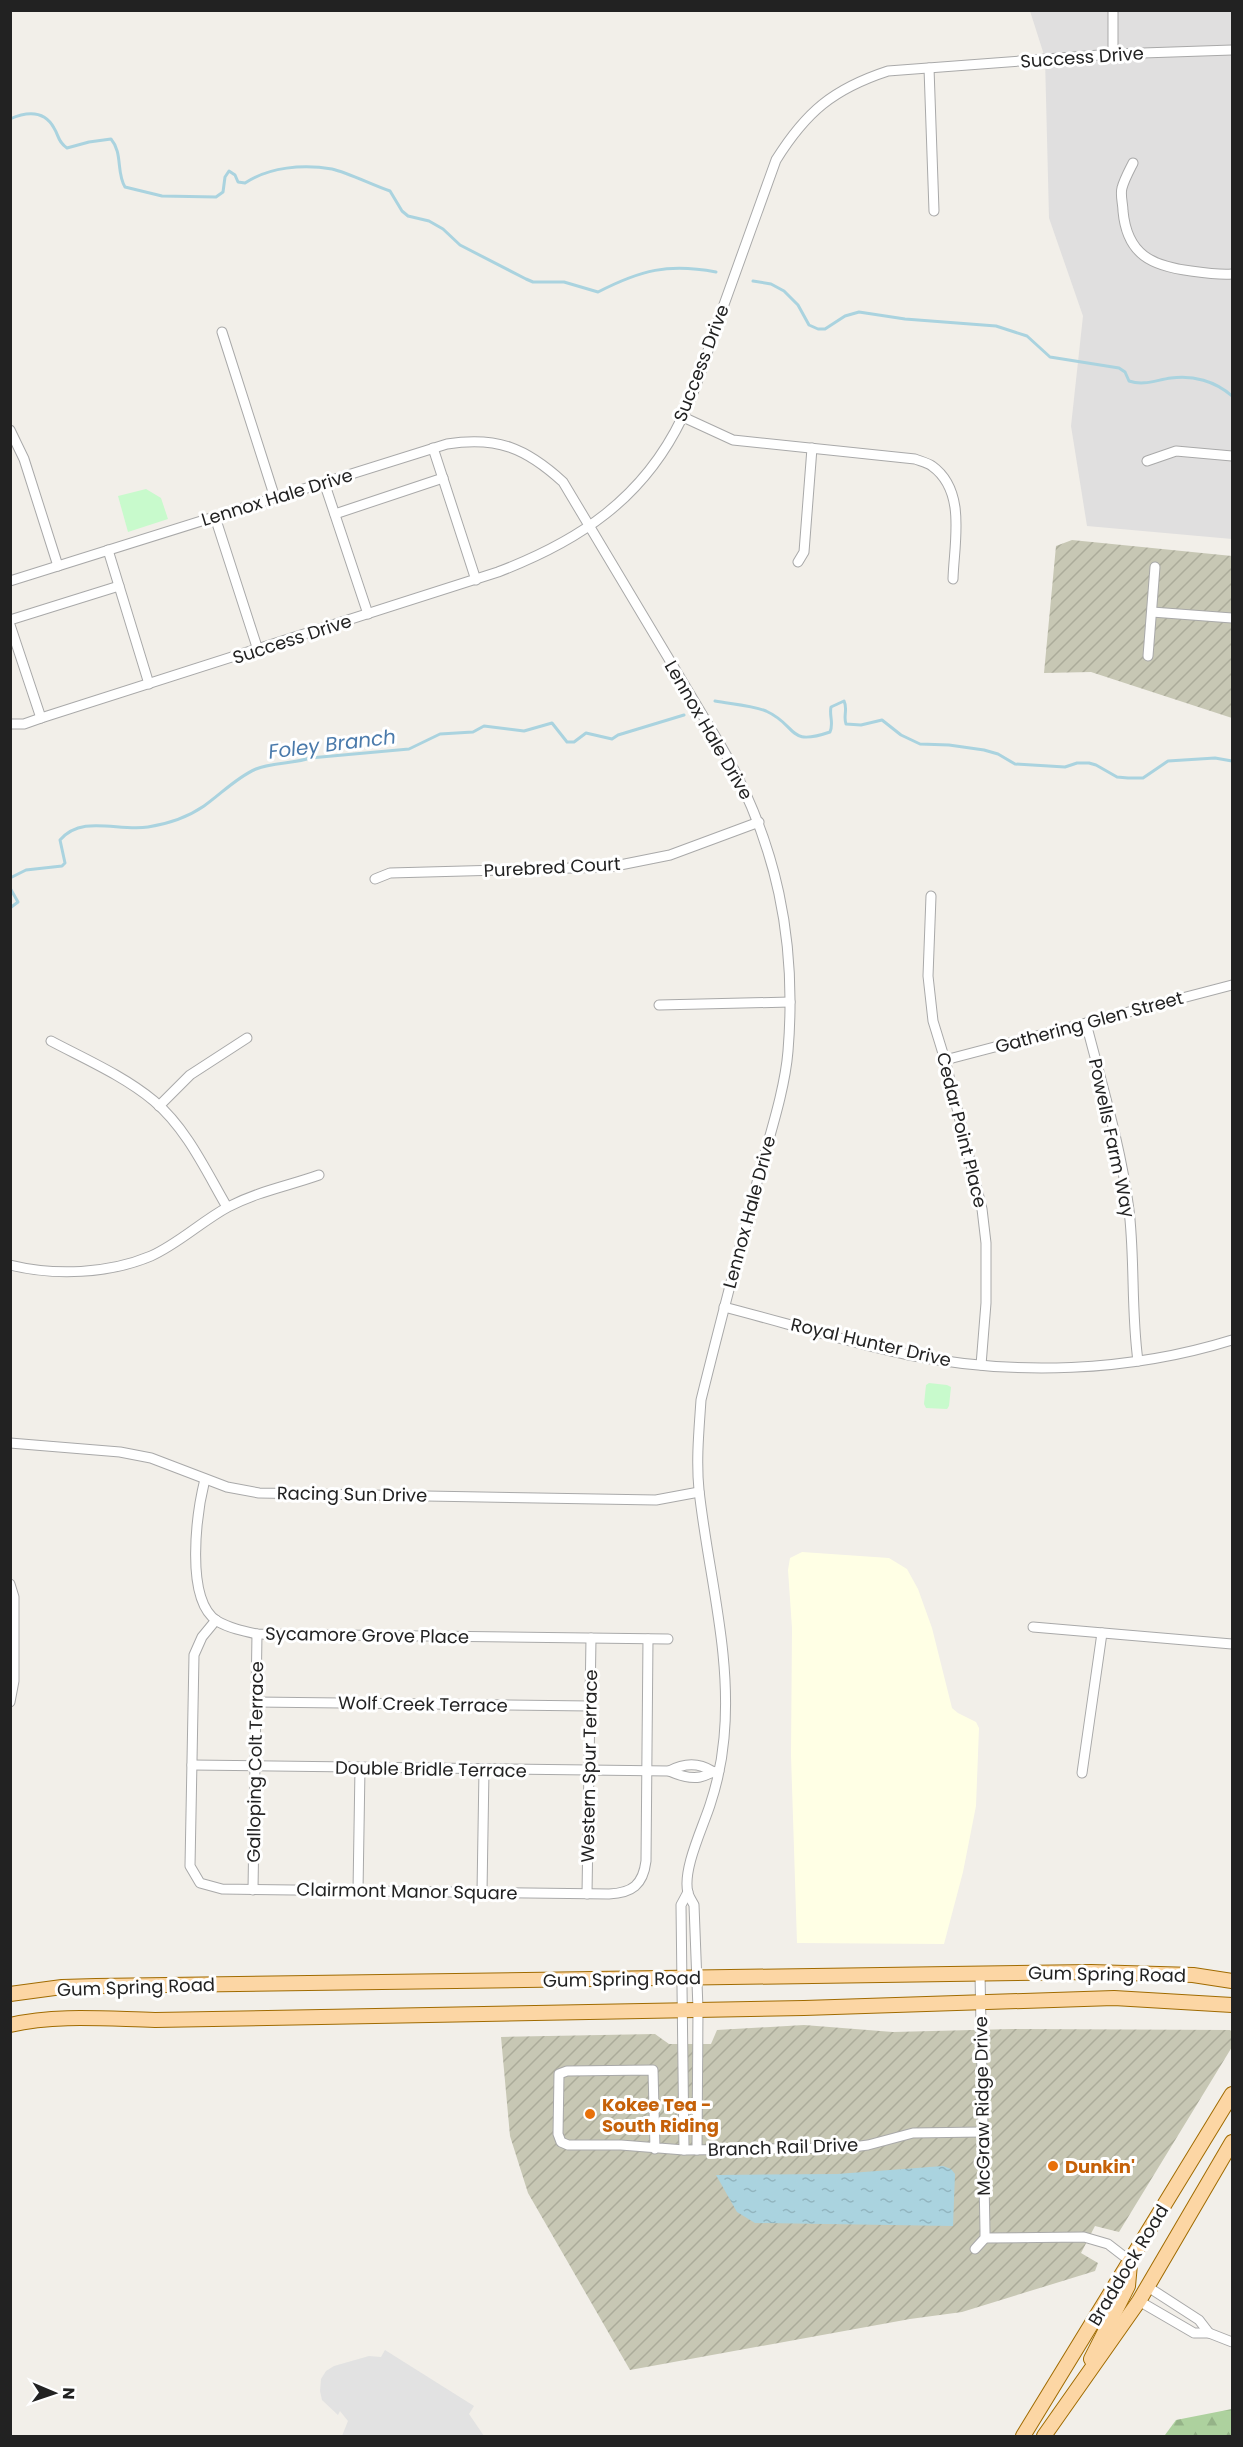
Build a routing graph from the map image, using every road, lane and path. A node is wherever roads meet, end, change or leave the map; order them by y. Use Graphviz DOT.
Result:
graph roads {
  1 [pos="1113,10"];
  2 [pos="1233,50"];
  3 [pos="1113,54"];
  4 [pos="929,68"];
  5 [pos="1133,163"];
  6 [pos="933,211"];
  7 [pos="1233,274"];
  8 [pos="222,332"];
  9 [pos="683,417"];
  10 [pos="10,430"];
  11 [pos="433,448"];
  12 [pos="812,448"];
  13 [pos="1233,456"];
  14 [pos="1147,461"];
  15 [pos="442,478"];
  16 [pos="324,482"];
  17 [pos="275,498"];
  18 [pos="335,514"];
  19 [pos="215,517"];
  20 [pos="590,528"];
  21 [pos="108,550"];
  22 [pos="798,562"];
  23 [pos="58,566"];
  24 [pos="1155,567"];
  25 [pos="476,579"];
  26 [pos="953,579"];
  27 [pos="10,581"];
  28 [pos="119,586"];
  29 [pos="1152,612"];
  30 [pos="368,614"];
  31 [pos="1233,618"];
  32 [pos="10,620"];
  33 [pos="10,625"];
  34 [pos="258,650"];
  35 [pos="1148,656"];
  36 [pos="149,684"];
  37 [pos="41,718"];
  38 [pos="10,724"];
  39 [pos="759,822"];
  40 [pos="375,879"];
  41 [pos="931,896"];
  42 [pos="1233,985"];
  43 [pos="790,1002"];
  44 [pos="659,1005"];
  45 [pos="1086,1023"];
  46 [pos="247,1038"];
  47 [pos="51,1041"];
  48 [pos="945,1059"];
  49 [pos="159,1106"];
  50 [pos="320,1176"];
  51 [pos="227,1207"];
  52 [pos="10,1265"];
  53 [pos="724,1307"];
  54 [pos="1233,1340"];
  55 [pos="1138,1361"];
  56 [pos="981,1365"];
  57 [pos="10,1443"];
  58 [pos="205,1479"];
  59 [pos="699,1492"];
  60 [pos="10,1584"];
  61 [pos="216,1620"];
  62 [pos="1033,1627"];
  63 [pos="1102,1633"];
  64 [pos="257,1634"];
  65 [pos="591,1638"];
  66 [pos="648,1639"];
  67 [pos="668,1639"];
  68 [pos="1233,1644"];
  69 [pos="10,1702"];
  70 [pos="256,1702"];
  71 [pos="590,1706"];
  72 [pos="192,1765"];
  73 [pos="254,1767"];
  74 [pos="360,1768"];
  75 [pos="589,1769"];
  76 [pos="484,1770"];
  77 [pos="646,1770"];
  78 [pos="715,1771"];
  79 [pos="1082,1773"];
  80 [pos="253,1890"];
  81 [pos="358,1891"];
  82 [pos="482,1892"];
  83 [pos="688,1892"];
  84 [pos="587,1894"];
  85 [pos="980,1974"];
  86 [pos="689,1978"];
  87 [pos="1233,1981"];
  88 [pos="10,1994"];
  89 [pos="980,2003"];
  90 [pos="1233,2005"];
  91 [pos="691,2009"];
  92 [pos="10,2025"];
  93 [pos="1233,2094"];
  94 [pos="982,2132"];
  95 [pos="1233,2142"];
  96 [pos="655,2149"];
  97 [pos="684,2150"];
  98 [pos="697,2150"];
  99 [pos="985,2238"];
  100 [pos="975,2249"];
  101 [pos="1130,2261"];
  102 [pos="1148,2287"];
  103 [pos="1139,2301"];
  104 [pos="1209,2333"];
  105 [pos="1233,2342"];
  106 [pos="1067,2406"];
  107 [pos="1023,2436"];
  108 [pos="1044,2436"];
  1 -- 3 [label="street"];
  2 -- 3 [label="street, Success Drive"];
  3 -- 4 [label="street, Success Drive"];
  4 -- 6 [label="street"];
  4 -- 9 [label="street, Success Drive"];
  5 -- 7 [label="street"];
  8 -- 17 [label="street"];
  9 -- 12 [label="street"];
  9 -- 20 [label="street, Success Drive"];
  10 -- 23 [label="street"];
  11 -- 15 [label="street"];
  11 -- 16 [label="street, Lennox Hale Drive"];
  11 -- 20 [label="street, Lennox Hale Drive"];
  12 -- 22 [label="street"];
  12 -- 26 [label="street"];
  13 -- 14 [label="street"];
  15 -- 18 [label="street"];
  15 -- 25 [label="street"];
  16 -- 17 [label="street, Lennox Hale Drive"];
  16 -- 18 [label="street"];
  17 -- 19 [label="street, Lennox Hale Drive"];
  18 -- 30 [label="street"];
  19 -- 21 [label="street, Lennox Hale Drive"];
  19 -- 34 [label="street"];
  20 -- 25 [label="street, Success Drive"];
  20 -- 39 [label="street, Lennox Hale Drive"];
  21 -- 23 [label="street, Lennox Hale Drive"];
  21 -- 28 [label="street"];
  23 -- 27 [label="street, Lennox Hale Drive"];
  24 -- 29 [label="street"];
  25 -- 30 [label="street, Success Drive"];
  28 -- 32 [label="street"];
  28 -- 36 [label="street"];
  29 -- 31 [label="street"];
  29 -- 35 [label="street"];
  30 -- 34 [label="street, Success Drive"];
  33 -- 37 [label="street"];
  34 -- 36 [label="street, Success Drive"];
  36 -- 37 [label="street, Success Drive"];
  37 -- 38 [label="street, Success Drive"];
  39 -- 40 [label="street, Purebred Court"];
  39 -- 43 [label="street, Lennox Hale Drive"];
  41 -- 48 [label="street, Cedar Point Place"];
  42 -- 45 [label="street, Gathering Glen Street"];
  43 -- 44 [label="street"];
  43 -- 53 [label="street, Lennox Hale Drive"];
  45 -- 48 [label="street, Gathering Glen Street"];
  45 -- 55 [label="street, Powells Farm Way"];
  46 -- 49 [label="street"];
  47 -- 49 [label="street"];
  48 -- 56 [label="street, Cedar Point Place"];
  49 -- 51 [label="street"];
  50 -- 51 [label="street"];
  51 -- 52 [label="street"];
  53 -- 56 [label="street, Royal Hunter Drive"];
  53 -- 59 [label="street, Lennox Hale Drive"];
  54 -- 55 [label="street, Royal Hunter Drive"];
  55 -- 56 [label="street, Royal Hunter Drive"];
  57 -- 58 [label="street, Racing Sun Drive"];
  58 -- 59 [label="street, Racing Sun Drive"];
  58 -- 61 [label="street"];
  59 -- 78 [label="street, Lennox Hale Drive"];
  60 -- 69 [label="street"];
  61 -- 64 [label="street, Sycamore Grove Place"];
  61 -- 72 [label="street, Clairmont Manor Square"];
  62 -- 63 [label="street"];
  63 -- 68 [label="street"];
  63 -- 79 [label="street"];
  64 -- 65 [label="street, Sycamore Grove Place"];
  64 -- 70 [label="street, Galloping Colt Terrace"];
  65 -- 66 [label="street, Sycamore Grove Place"];
  65 -- 71 [label="street, Western Spur Terrace"];
  66 -- 67 [label="street, Sycamore Grove Place"];
  66 -- 77 [label="street, Clairmont Manor Square"];
  70 -- 71 [label="street, Wolf Creek Terrace"];
  70 -- 73 [label="street, Galloping Colt Terrace"];
  71 -- 75 [label="street, Western Spur Terrace"];
  72 -- 73 [label="street, Double Bridle Terrace"];
  72 -- 80 [label="street, Clairmont Manor Square"];
  73 -- 74 [label="street, Double Bridle Terrace"];
  73 -- 80 [label="street, Galloping Colt Terrace"];
  74 -- 76 [label="street, Double Bridle Terrace"];
  74 -- 81 [label="street"];
  75 -- 76 [label="street, Double Bridle Terrace"];
  75 -- 77 [label="street, Double Bridle Terrace"];
  75 -- 84 [label="street, Western Spur Terrace"];
  76 -- 82 [label="street"];
  77 -- 78 [label="street, Double Bridle Terrace"];
  77 -- 84 [label="street, Clairmont Manor Square"];
  78 -- 83 [label="street, Lennox Hale Drive"];
  80 -- 81 [label="street, Clairmont Manor Square"];
  81 -- 82 [label="street, Clairmont Manor Square"];
  82 -- 84 [label="street, Clairmont Manor Square"];
  83 -- 86 [label="street, Lennox Hale Drive"];
  83 -- 86 [label="street, Lennox Hale Drive"];
  85 -- 86 [label="main road, Gum Spring Road"];
  85 -- 87 [label="main road, Gum Spring Road"];
  85 -- 89 [label="street, McGraw Ridge Drive"];
  86 -- 88 [label="main road, Gum Spring Road"];
  86 -- 91 [label="street, Lennox Hale Drive"];
  86 -- 91 [label="street, Lennox Hale Drive"];
  89 -- 90 [label="main road, Gum Spring Road"];
  89 -- 91 [label="main road, Gum Spring Road"];
  89 -- 94 [label="street, McGraw Ridge Drive"];
  91 -- 92 [label="main road, Gum Spring Road"];
  91 -- 97 [label="street"];
  91 -- 98 [label="street"];
  93 -- 101 [label="main road, Braddock Road"];
  94 -- 98 [label="street, Branch Rail Drive"];
  94 -- 99 [label="street, McGraw Ridge Drive"];
  95 -- 102 [label="main road, Braddock Road"];
  96 -- 96 [label="street, Branch Rail Drive"];
  96 -- 97 [label="street, Branch Rail Drive"];
  97 -- 98 [label="street, Branch Rail Drive"];
  99 -- 100 [label="street"];
  99 -- 101 [label="street"];
  101 -- 106 [label="main road"];
  101 -- 107 [label="main road, Braddock Road"];
  102 -- 103 [label="main road, Braddock Road"];
  102 -- 104 [label="street"];
  103 -- 104 [label="street"];
  103 -- 106 [label="main road, Braddock Road"];
  104 -- 105 [label="street"];
  106 -- 108 [label="main road, Braddock Road"];
}
